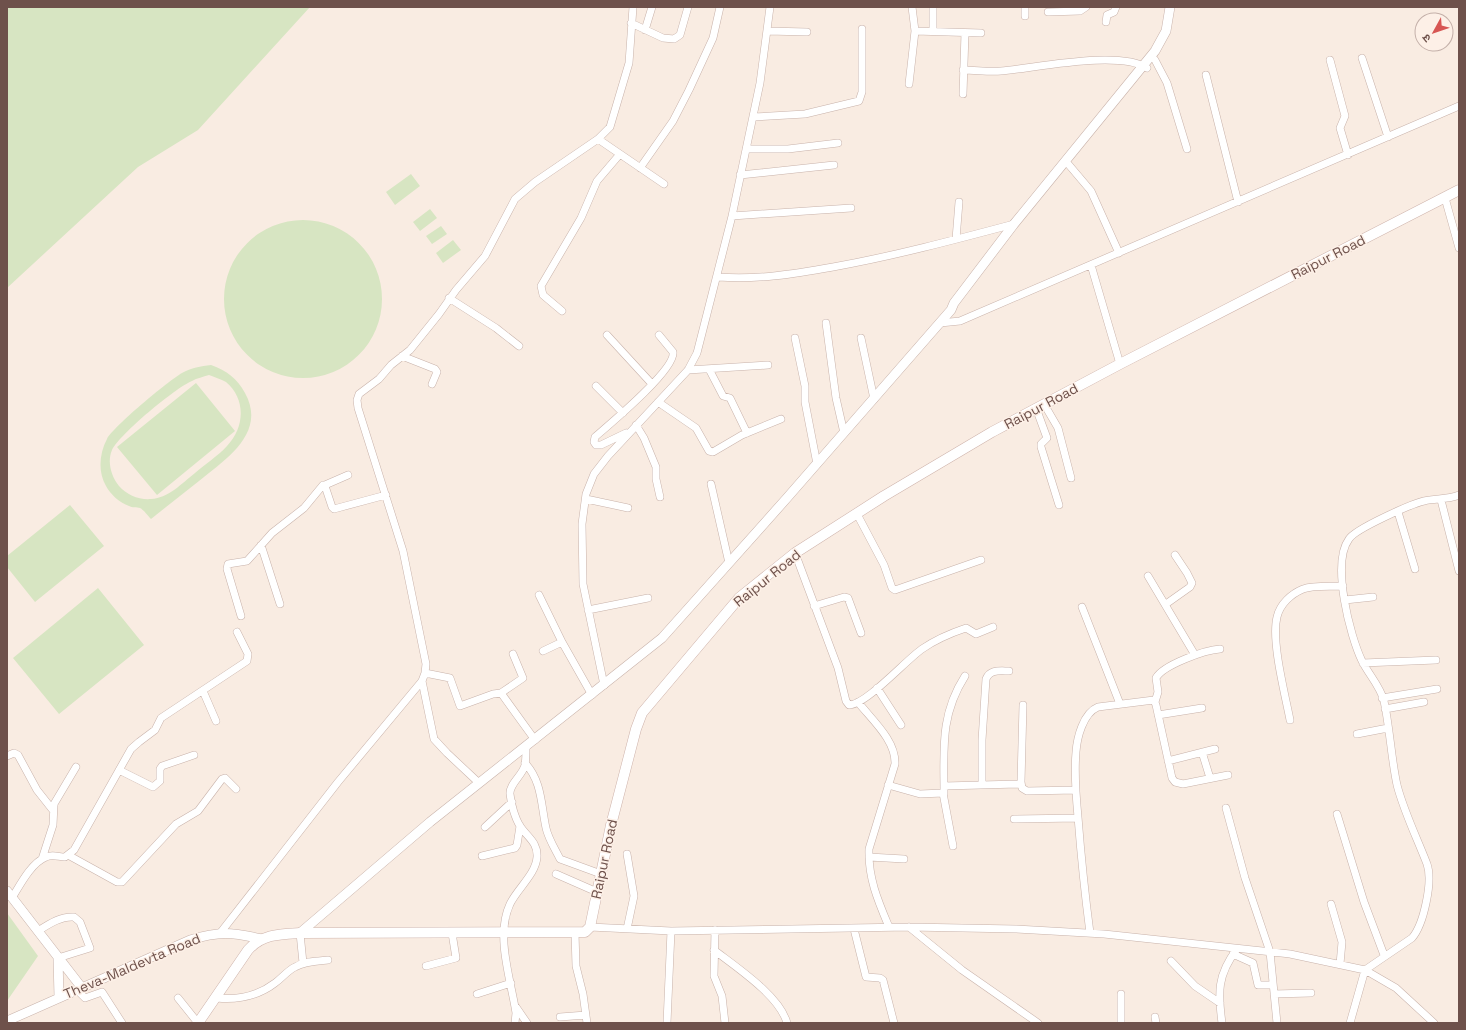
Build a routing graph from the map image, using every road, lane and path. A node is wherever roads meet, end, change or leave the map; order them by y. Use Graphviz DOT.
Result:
graph roads {
  1 [pos="633,7"];
  2 [pos="652,7"];
  3 [pos="688,7"];
  4 [pos="720,7"];
  5 [pos="770,7"];
  6 [pos="912,7"];
  7 [pos="934,7"];
  8 [pos="1025,7"];
  9 [pos="1086,7"];
  10 [pos="1116,7"];
  11 [pos="1170,7"];
  12 [pos="1175,7"];
  13 [pos="1048,12"];
  14 [pos="1025,16"];
  15 [pos="1106,22"];
  16 [pos="631,24"];
  17 [pos="862,29"];
  18 [pos="645,30"];
  19 [pos="768,31"];
  20 [pos="915,31"];
  21 [pos="933,31"];
  22 [pos="807,32"];
  23 [pos="965,33"];
  24 [pos="981,33"];
  25 [pos="1362,58"];
  26 [pos="1155,60"];
  27 [pos="1330,60"];
  28 [pos="1145,67"];
  29 [pos="964,70"];
  30 [pos="1206,76"];
  31 [pos="909,84"];
  32 [pos="963,94"];
  33 [pos="1459,106"];
  34 [pos="754,117"];
  35 [pos="1388,137"];
  36 [pos="598,139"];
  37 [pos="838,142"];
  38 [pos="746,149"];
  39 [pos="1187,149"];
  40 [pos="620,154"];
  41 [pos="1348,154"];
  42 [pos="834,165"];
  43 [pos="1069,165"];
  44 [pos="640,168"];
  45 [pos="740,175"];
  46 [pos="664,184"];
  47 [pos="1459,190"];
  48 [pos="1445,198"];
  49 [pos="959,202"];
  50 [pos="1238,202"];
  51 [pos="850,208"];
  52 [pos="732,216"];
  53 [pos="1014,224"];
  54 [pos="956,239"];
  55 [pos="1459,248"];
  56 [pos="1119,253"];
  57 [pos="1091,265"];
  58 [pos="718,277"];
  59 [pos="449,298"];
  60 [pos="951,310"];
  61 [pos="562,311"];
  62 [pos="826,323"];
  63 [pos="940,323"];
  64 [pos="607,335"];
  65 [pos="659,335"];
  66 [pos="795,338"];
  67 [pos="861,338"];
  68 [pos="519,346"];
  69 [pos="402,356"];
  70 [pos="1120,364"];
  71 [pos="768,365"];
  72 [pos="709,369"];
  73 [pos="688,370"];
  74 [pos="432,384"];
  75 [pos="652,384"];
  76 [pos="596,386"];
  77 [pos="874,399"];
  78 [pos="658,402"];
  79 [pos="1040,406"];
  80 [pos="623,413"];
  81 [pos="781,419"];
  82 [pos="636,425"];
  83 [pos="630,431"];
  84 [pos="747,433"];
  85 [pos="844,433"];
  86 [pos="817,464"];
  87 [pos="348,475"];
  88 [pos="1071,478"];
  89 [pos="711,484"];
  90 [pos="325,485"];
  91 [pos="386,495"];
  92 [pos="1459,495"];
  93 [pos="660,497"];
  94 [pos="586,499"];
  95 [pos="1442,500"];
  96 [pos="1059,504"];
  97 [pos="628,508"];
  98 [pos="1398,512"];
  99 [pos="857,514"];
  100 [pos="261,545"];
  101 [pos="795,553"];
  102 [pos="1175,555"];
  103 [pos="981,560"];
  104 [pos="729,563"];
  105 [pos="1415,569"];
  106 [pos="1459,571"];
  107 [pos="1148,576"];
  108 [pos="1343,586"];
  109 [pos="539,594"];
  110 [pos="1374,597"];
  111 [pos="648,598"];
  112 [pos="1345,600"];
  113 [pos="280,604"];
  114 [pos="1166,604"];
  115 [pos="814,606"];
  116 [pos="1082,607"];
  117 [pos="588,610"];
  118 [pos="241,616"];
  119 [pos="993,627"];
  120 [pos="237,632"];
  121 [pos="861,633"];
  122 [pos="562,642"];
  123 [pos="1220,649"];
  124 [pos="543,652"];
  125 [pos="513,654"];
  126 [pos="1195,655"];
  127 [pos="1436,660"];
  128 [pos="1363,663"];
  129 [pos="1009,671"];
  130 [pos="425,673"];
  131 [pos="965,676"];
  132 [pos="422,681"];
  133 [pos="604,685"];
  134 [pos="877,688"];
  135 [pos="1437,689"];
  136 [pos="203,692"];
  137 [pos="501,693"];
  138 [pos="592,695"];
  139 [pos="1382,698"];
  140 [pos="858,702"];
  141 [pos="1156,702"];
  142 [pos="1424,702"];
  143 [pos="1120,704"];
  144 [pos="1023,705"];
  145 [pos="1202,708"];
  146 [pos="1385,709"];
  147 [pos="1158,715"];
  148 [pos="1290,720"];
  149 [pos="216,721"];
  150 [pos="901,725"];
  151 [pos="1388,728"];
  152 [pos="1357,734"];
  153 [pos="535,740"];
  154 [pos="526,746"];
  155 [pos="1215,749"];
  156 [pos="1202,752"];
  157 [pos="194,754"];
  158 [pos="7,756"];
  159 [pos="1168,761"];
  160 [pos="526,764"];
  161 [pos="76,767"];
  162 [pos="119,770"];
  163 [pos="1228,775"];
  164 [pos="1210,778"];
  165 [pos="479,782"];
  166 [pos="982,784"];
  167 [pos="1021,784"];
  168 [pos="888,785"];
  169 [pos="944,786"];
  170 [pos="236,789"];
  171 [pos="1076,790"];
  172 [pos="944,794"];
  173 [pos="512,802"];
  174 [pos="1226,808"];
  175 [pos="52,809"];
  176 [pos="1337,814"];
  177 [pos="1078,818"];
  178 [pos="1014,819"];
  179 [pos="520,826"];
  180 [pos="485,828"];
  181 [pos="953,846"];
  182 [pos="627,854"];
  183 [pos="68,855"];
  184 [pos="482,856"];
  185 [pos="868,858"];
  186 [pos="42,859"];
  187 [pos="904,859"];
  188 [pos="556,874"];
  189 [pos="601,874"];
  190 [pos="597,892"];
  191 [pos="9,894"];
  192 [pos="1331,904"];
  193 [pos="590,926"];
  194 [pos="889,927"];
  195 [pos="909,927"];
  196 [pos="627,928"];
  197 [pos="854,929"];
  198 [pos="715,930"];
  199 [pos="38,931"];
  200 [pos="671,931"];
  201 [pos="221,932"];
  202 [pos="505,932"];
  203 [pos="300,933"];
  204 [pos="452,933"];
  205 [pos="575,933"];
  206 [pos="1090,933"];
  207 [pos="262,939"];
  208 [pos="714,950"];
  209 [pos="1235,952"];
  210 [pos="1270,952"];
  211 [pos="1384,955"];
  212 [pos="58,958"];
  213 [pos="328,960"];
  214 [pos="1171,962"];
  215 [pos="303,963"];
  216 [pos="1340,964"];
  217 [pos="426,966"];
  218 [pos="1364,970"];
  219 [pos="510,983"];
  220 [pos="1273,985"];
  221 [pos="80,989"];
  222 [pos="1311,993"];
  223 [pos="477,994"];
  224 [pos="1121,994"];
  225 [pos="1274,994"];
  226 [pos="59,997"];
  227 [pos="178,998"];
  228 [pos="217,998"];
  229 [pos="1220,1003"];
  230 [pos="515,1006"];
  231 [pos="560,1017"];
  232 [pos="586,1019"];
  233 [pos="7,1021"];
  234 [pos="122,1023"];
  235 [pos="198,1023"];
  236 [pos="515,1023"];
  237 [pos="528,1023"];
  238 [pos="667,1023"];
  239 [pos="725,1023"];
  240 [pos="787,1023"];
  241 [pos="894,1023"];
  242 [pos="1038,1023"];
  243 [pos="1121,1023"];
  244 [pos="1222,1023"];
  245 [pos="1277,1023"];
  246 [pos="1350,1023"];
  247 [pos="1434,1023"];
  1 -- 16 [label="street"];
  2 -- 18 [label="street"];
  3 -- 18 [label="street"];
  4 -- 44 [label="street"];
  5 -- 19 [label="street"];
  6 -- 20 [label="street"];
  7 -- 21 [label="street"];
  8 -- 14 [label="street"];
  9 -- 13 [label="street"];
  10 -- 15 [label="street"];
  11 -- 28 [label="street"];
  12 -- 26 [label="street"];
  16 -- 18 [label="street"];
  16 -- 36 [label="street"];
  17 -- 34 [label="street"];
  19 -- 22 [label="street"];
  19 -- 34 [label="street"];
  20 -- 21 [label="street"];
  20 -- 31 [label="street"];
  21 -- 23 [label="street"];
  23 -- 24 [label="street"];
  23 -- 29 [label="street"];
  25 -- 35 [label="street"];
  26 -- 28 [label="street"];
  26 -- 39 [label="street"];
  27 -- 41 [label="street"];
  28 -- 29 [label="street"];
  28 -- 43 [label="street"];
  28 -- 53 [label="street"];
  29 -- 32 [label="street"];
  30 -- 50 [label="street"];
  33 -- 35 [label="street"];
  34 -- 38 [label="street"];
  35 -- 41 [label="street"];
  36 -- 40 [label="street"];
  36 -- 59 [label="street"];
  37 -- 38 [label="street"];
  38 -- 45 [label="street"];
  40 -- 44 [label="street"];
  40 -- 61 [label="street"];
  41 -- 50 [label="street"];
  42 -- 45 [label="street"];
  43 -- 56 [label="street"];
  43 -- 60 [label="street"];
  44 -- 46 [label="street"];
  45 -- 52 [label="street"];
  47 -- 48 [label="main road, Raipur Road"];
  48 -- 55 [label="street"];
  48 -- 70 [label="main road, Raipur Road"];
  49 -- 54 [label="street"];
  50 -- 56 [label="street"];
  51 -- 52 [label="street"];
  52 -- 58 [label="street"];
  53 -- 54 [label="street"];
  53 -- 60 [label="street"];
  54 -- 58 [label="street"];
  56 -- 57 [label="street"];
  57 -- 63 [label="street"];
  57 -- 70 [label="street"];
  58 -- 73 [label="street"];
  59 -- 68 [label="street"];
  59 -- 69 [label="street"];
  60 -- 63 [label="street"];
  62 -- 85 [label="street"];
  63 -- 77 [label="street"];
  64 -- 75 [label="street"];
  65 -- 75 [label="street"];
  66 -- 86 [label="street"];
  67 -- 77 [label="street"];
  69 -- 74 [label="street"];
  69 -- 91 [label="street"];
  70 -- 79 [label="main road, Raipur Road"];
  71 -- 72 [label="street"];
  72 -- 73 [label="street"];
  72 -- 84 [label="street"];
  73 -- 78 [label="street"];
  75 -- 80 [label="street"];
  76 -- 80 [label="street"];
  77 -- 85 [label="street"];
  78 -- 82 [label="street"];
  78 -- 84 [label="street"];
  79 -- 88 [label="street"];
  79 -- 96 [label="street"];
  79 -- 99 [label="main road, Raipur Road"];
  80 -- 83 [label="street"];
  81 -- 84 [label="street"];
  82 -- 83 [label="street"];
  82 -- 93 [label="street"];
  83 -- 94 [label="street"];
  85 -- 86 [label="street"];
  86 -- 104 [label="street"];
  87 -- 90 [label="street"];
  89 -- 104 [label="street"];
  90 -- 91 [label="street"];
  90 -- 100 [label="street"];
  91 -- 130 [label="street"];
  92 -- 95 [label="street"];
  94 -- 97 [label="street"];
  94 -- 117 [label="street"];
  95 -- 98 [label="street"];
  95 -- 106 [label="street"];
  98 -- 105 [label="street"];
  98 -- 108 [label="street"];
  99 -- 101 [label="main road, Raipur Road"];
  99 -- 103 [label="street"];
  100 -- 113 [label="street"];
  100 -- 118 [label="street"];
  101 -- 115 [label="street"];
  101 -- 189 [label="main road, Raipur Road"];
  102 -- 114 [label="street"];
  104 -- 133 [label="street"];
  107 -- 114 [label="street"];
  108 -- 112 [label="street"];
  108 -- 148 [label="street"];
  109 -- 122 [label="street"];
  110 -- 112 [label="street"];
  111 -- 117 [label="street"];
  112 -- 128 [label="street"];
  114 -- 126 [label="street"];
  115 -- 121 [label="street"];
  115 -- 140 [label="street"];
  116 -- 143 [label="street"];
  117 -- 133 [label="street"];
  119 -- 134 [label="street"];
  120 -- 136 [label="street"];
  122 -- 124 [label="street"];
  122 -- 138 [label="street"];
  123 -- 126 [label="street"];
  125 -- 137 [label="street"];
  126 -- 141 [label="street"];
  127 -- 128 [label="street"];
  128 -- 139 [label="street"];
  129 -- 166 [label="street"];
  130 -- 132 [label="street"];
  130 -- 137 [label="street"];
  131 -- 169 [label="street"];
  132 -- 165 [label="street"];
  132 -- 201 [label="street"];
  133 -- 138 [label="street"];
  134 -- 140 [label="street"];
  134 -- 150 [label="street"];
  135 -- 139 [label="street"];
  136 -- 149 [label="street"];
  136 -- 162 [label="street"];
  137 -- 153 [label="street"];
  138 -- 153 [label="street"];
  139 -- 146 [label="street"];
  140 -- 168 [label="street"];
  141 -- 143 [label="street"];
  141 -- 147 [label="street"];
  142 -- 146 [label="street"];
  143 -- 171 [label="street"];
  144 -- 167 [label="street"];
  145 -- 147 [label="street"];
  146 -- 151 [label="street"];
  147 -- 159 [label="street"];
  151 -- 152 [label="street"];
  151 -- 211 [label="street"];
  153 -- 154 [label="street"];
  154 -- 160 [label="street"];
  154 -- 165 [label="street"];
  155 -- 156 [label="street"];
  156 -- 159 [label="street"];
  156 -- 164 [label="street"];
  157 -- 162 [label="street"];
  158 -- 175 [label="street"];
  159 -- 164 [label="street"];
  160 -- 173 [label="street"];
  160 -- 189 [label="street"];
  161 -- 175 [label="street"];
  162 -- 183 [label="street"];
  163 -- 164 [label="street"];
  165 -- 203 [label="street"];
  166 -- 167 [label="street"];
  166 -- 169 [label="street"];
  167 -- 171 [label="street"];
  168 -- 172 [label="street"];
  168 -- 185 [label="street"];
  169 -- 172 [label="street"];
  170 -- 183 [label="street"];
  171 -- 177 [label="street"];
  172 -- 181 [label="street"];
  173 -- 179 [label="street"];
  173 -- 180 [label="street"];
  174 -- 210 [label="street"];
  175 -- 186 [label="street"];
  176 -- 211 [label="street"];
  177 -- 178 [label="street"];
  177 -- 206 [label="street"];
  179 -- 184 [label="street"];
  179 -- 202 [label="street"];
  182 -- 196 [label="street"];
  183 -- 186 [label="street"];
  185 -- 187 [label="street"];
  185 -- 194 [label="street"];
  186 -- 191 [label="street"];
  188 -- 190 [label="street"];
  189 -- 190 [label="main road, Raipur Road"];
  190 -- 193 [label="main road, Raipur Road"];
  191 -- 199 [label="street"];
  192 -- 216 [label="street"];
  193 -- 196 [label="street"];
  193 -- 205 [label="main road"];
  194 -- 195 [label="street"];
  194 -- 197 [label="street"];
  195 -- 206 [label="street"];
  195 -- 242 [label="street"];
  196 -- 200 [label="street"];
  197 -- 198 [label="street"];
  197 -- 241 [label="street"];
  198 -- 200 [label="street"];
  198 -- 208 [label="street"];
  199 -- 212 [label="street"];
  199 -- 212 [label="street"];
  200 -- 238 [label="street"];
  201 -- 207 [label="street, Theva-Maldevta Road"];
  201 -- 221 [label="street, Theva-Maldevta Road"];
  202 -- 204 [label="main road"];
  202 -- 205 [label="main road"];
  202 -- 219 [label="street"];
  203 -- 204 [label="main road"];
  203 -- 207 [label="main road"];
  203 -- 215 [label="street"];
  204 -- 217 [label="street"];
  205 -- 232 [label="street"];
  206 -- 209 [label="street"];
  207 -- 228 [label="main road"];
  208 -- 239 [label="street"];
  208 -- 240 [label="street"];
  209 -- 210 [label="street"];
  209 -- 220 [label="street"];
  209 -- 229 [label="street"];
  210 -- 216 [label="street"];
  210 -- 220 [label="street"];
  211 -- 218 [label="street"];
  212 -- 221 [label="street"];
  212 -- 226 [label="street"];
  213 -- 215 [label="street"];
  214 -- 229 [label="street"];
  215 -- 228 [label="street"];
  216 -- 218 [label="street"];
  218 -- 246 [label="street"];
  218 -- 247 [label="street"];
  219 -- 223 [label="street"];
  219 -- 230 [label="street"];
  220 -- 225 [label="street"];
  221 -- 226 [label="street, Theva-Maldevta Road"];
  221 -- 234 [label="street"];
  222 -- 225 [label="street"];
  224 -- 243 [label="street"];
  225 -- 245 [label="street"];
  226 -- 233 [label="street, Theva-Maldevta Road"];
  227 -- 235 [label="street"];
  228 -- 235 [label="main road"];
  229 -- 244 [label="street"];
  230 -- 236 [label="street"];
  230 -- 237 [label="street"];
  231 -- 232 [label="street"];
}
